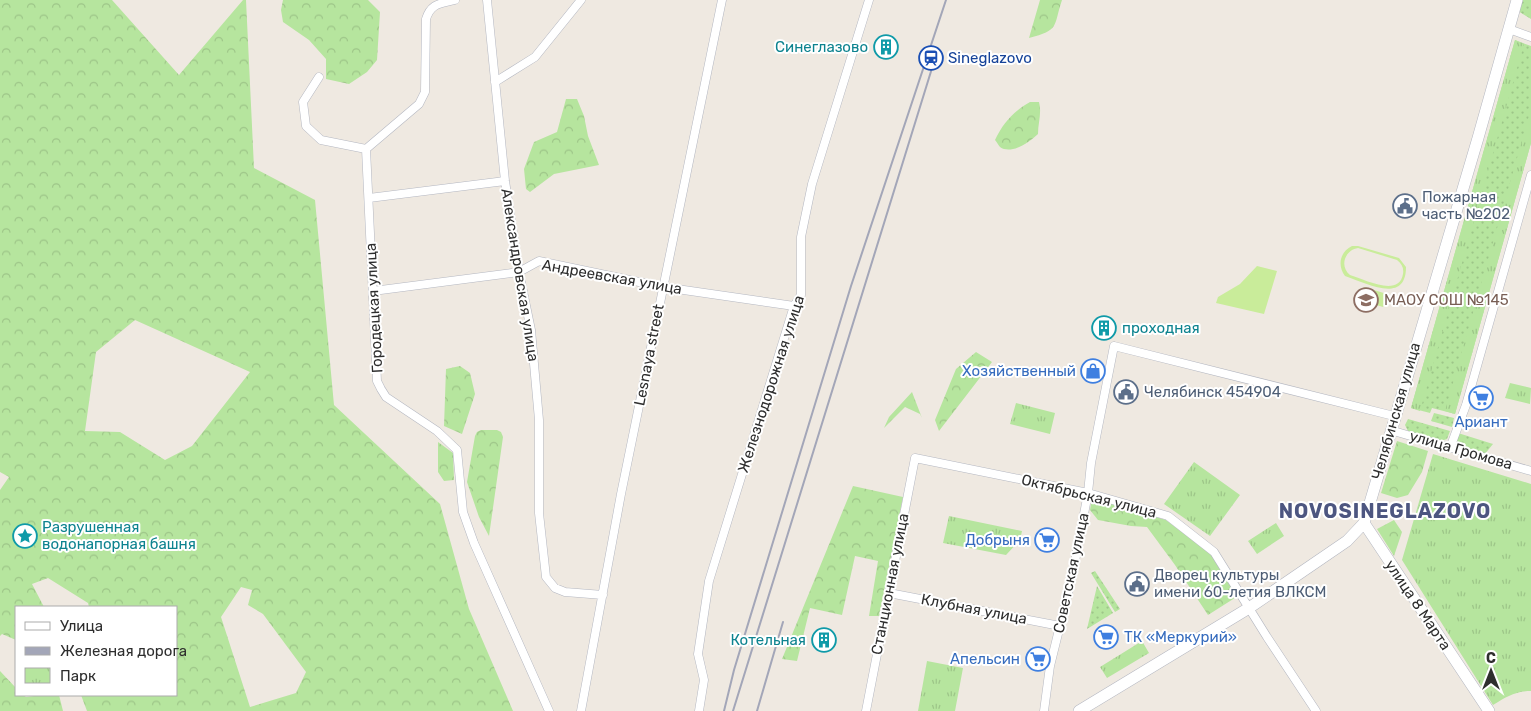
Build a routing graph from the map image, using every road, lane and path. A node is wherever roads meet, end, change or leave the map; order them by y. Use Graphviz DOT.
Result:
graph roads {
  1 [pos="454,0"];
  2 [pos="487,0"];
  3 [pos="582,0"];
  4 [pos="722,0"];
  5 [pos="869,0"];
  6 [pos="1517,0"];
  7 [pos="1508,29"];
  8 [pos="1531,36"];
  9 [pos="320,77"];
  10 [pos="495,82"];
  11 [pos="366,149"];
  12 [pos="1531,176"];
  13 [pos="505,181"];
  14 [pos="369,198"];
  15 [pos="519,272"];
  16 [pos="663,287"];
  17 [pos="373,291"];
  18 [pos="794,306"];
  19 [pos="1394,416"];
  20 [pos="1390,430"];
  21 [pos="1450,448"];
  22 [pos="915,458"];
  23 [pos="1531,470"];
  24 [pos="1088,493"];
  25 [pos="1364,523"];
  26 [pos="888,593"];
  27 [pos="603,594"];
  28 [pos="1249,608"];
  29 [pos="1060,626"];
  30 [pos="549,711"];
  31 [pos="581,711"];
  32 [pos="699,711"];
  33 [pos="866,711"];
  34 [pos="1044,711"];
  35 [pos="1079,711"];
  36 [pos="1316,711"];
  37 [pos="1489,711"];
  1 -- 11 [label="street"];
  2 -- 10 [label="street, Александровская улица"];
  3 -- 10 [label="street"];
  4 -- 16 [label="street, Lesnaya street"];
  5 -- 18 [label="street, Железнодорожная улица"];
  6 -- 7 [label="street, Челябинская улица"];
  7 -- 8 [label="street"];
  7 -- 19 [label="street, Челябинская улица"];
  9 -- 11 [label="street"];
  10 -- 13 [label="street, Александровская улица"];
  11 -- 14 [label="street, Городецкая улица"];
  12 -- 21 [label="street"];
  13 -- 14 [label="street"];
  13 -- 15 [label="street, Александровская улица"];
  14 -- 17 [label="street, Городецкая улица"];
  15 -- 16 [label="street, Андреевская улица"];
  15 -- 17 [label="street, Андреевская улица"];
  15 -- 27 [label="street, Александровская улица"];
  16 -- 18 [label="street, Андреевская улица"];
  16 -- 27 [label="street, Lesnaya street"];
  17 -- 30 [label="street, Городецкая улица"];
  18 -- 32 [label="street, Железнодорожная улица"];
  19 -- 20 [label="street, Челябинская улица"];
  19 -- 24 [label="street, Советская улица"];
  20 -- 21 [label="street, улица Громова"];
  20 -- 25 [label="street, Челябинская улица"];
  21 -- 23 [label="street, улица Громова"];
  22 -- 24 [label="street, Октябрьская улица"];
  22 -- 26 [label="street, Станционная улица"];
  24 -- 28 [label="street, Октябрьская улица"];
  24 -- 29 [label="street, Советская улица"];
  25 -- 28 [label="street, Челябинская улица"];
  25 -- 37 [label="street, улица 8 Марта"];
  26 -- 29 [label="street, Клубная улица"];
  26 -- 33 [label="street, Станционная улица"];
  27 -- 31 [label="street, Lesnaya street"];
  28 -- 35 [label="street, Челябинская улица"];
  28 -- 36 [label="street, Октябрьская улица"];
  29 -- 34 [label="street, Советская улица"];
}
